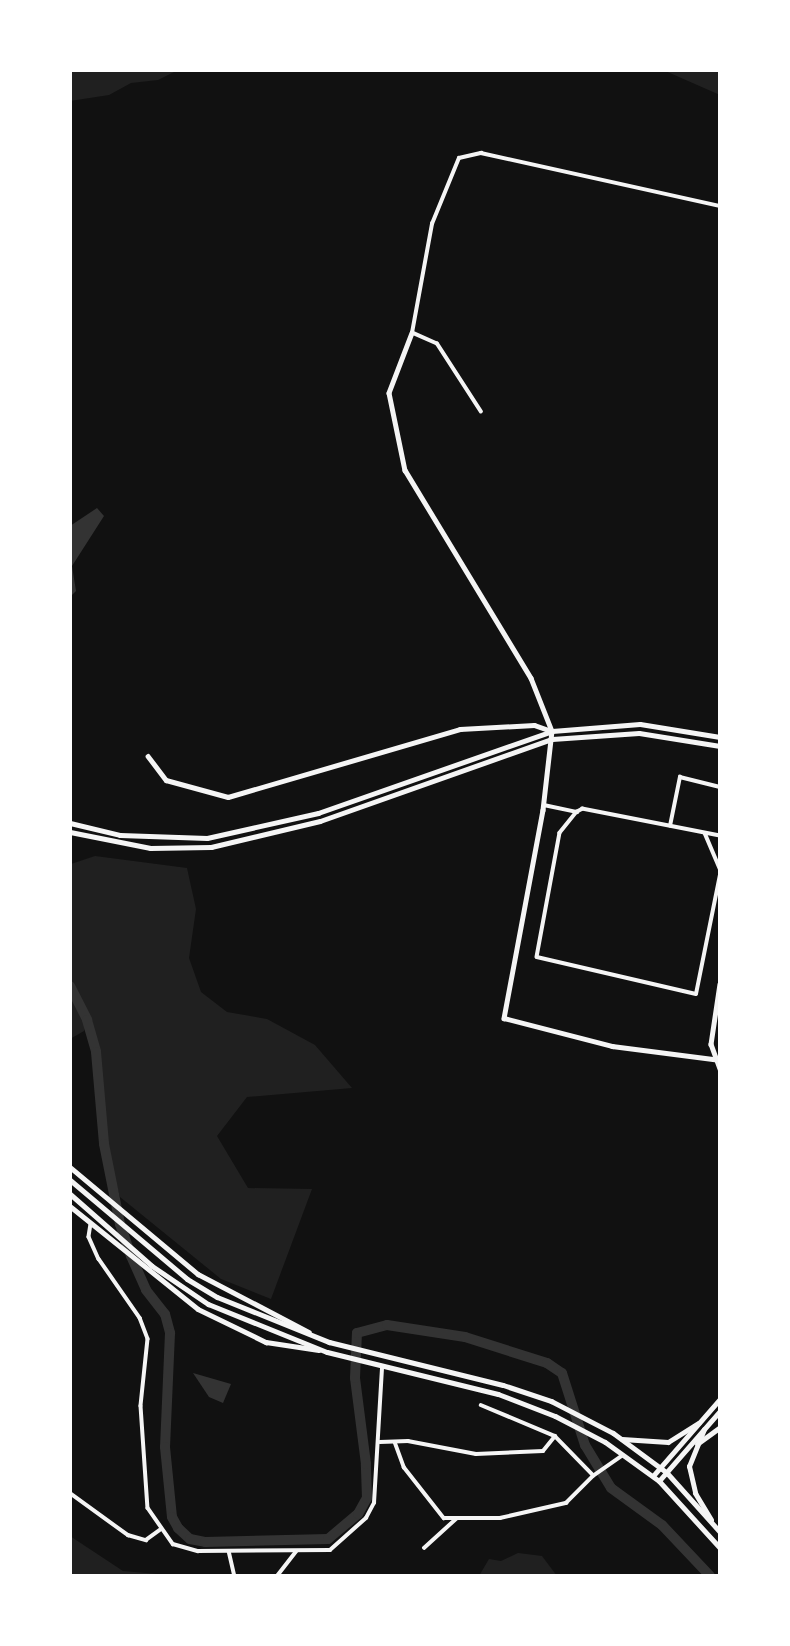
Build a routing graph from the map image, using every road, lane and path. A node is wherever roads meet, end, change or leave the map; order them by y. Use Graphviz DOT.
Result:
graph roads {
  1 [pos="720,206"];
  2 [pos="412,333"];
  3 [pos="481,412"];
  4 [pos="552,731"];
  5 [pos="720,737"];
  6 [pos="552,739"];
  7 [pos="720,746"];
  8 [pos="148,756"];
  9 [pos="720,787"];
  10 [pos="544,805"];
  11 [pos="577,812"];
  12 [pos="70,823"];
  13 [pos="670,827"];
  14 [pos="70,832"];
  15 [pos="705,833"];
  16 [pos="720,836"];
  17 [pos="720,869"];
  18 [pos="720,875"];
  19 [pos="720,984"];
  20 [pos="717,1060"];
  21 [pos="720,1069"];
  22 [pos="70,1167"];
  23 [pos="70,1180"];
  24 [pos="70,1194"];
  25 [pos="70,1206"];
  26 [pos="91,1224"];
  27 [pos="149,1268"];
  28 [pos="328,1342"];
  29 [pos="327,1352"];
  30 [pos="382,1366"];
  31 [pos="720,1399"];
  32 [pos="481,1405"];
  33 [pos="720,1411"];
  34 [pos="699,1423"];
  35 [pos="720,1427"];
  36 [pos="704,1429"];
  37 [pos="555,1436"];
  38 [pos="622,1438"];
  39 [pos="395,1442"];
  40 [pos="380,1443"];
  41 [pos="697,1444"];
  42 [pos="689,1446"];
  43 [pos="624,1455"];
  44 [pos="660,1468"];
  45 [pos="667,1473"];
  46 [pos="593,1476"];
  47 [pos="653,1476"];
  48 [pos="659,1481"];
  49 [pos="70,1493"];
  50 [pos="458,1518"];
  51 [pos="711,1520"];
  52 [pos="160,1530"];
  53 [pos="720,1532"];
  54 [pos="424,1548"];
  55 [pos="720,1548"];
  56 [pos="229,1551"];
  57 [pos="296,1552"];
  58 [pos="235,1576"];
  59 [pos="277,1576"];
  1 -- 2 [label="street"];
  2 -- 3 [label="street"];
  2 -- 4 [label="street"];
  4 -- 5 [label="main road"];
  4 -- 6 [label="street"];
  4 -- 8 [label="street"];
  4 -- 12 [label="main road"];
  6 -- 7 [label="main road"];
  6 -- 10 [label="street"];
  6 -- 14 [label="main road"];
  9 -- 13 [label="street"];
  10 -- 11 [label="street"];
  10 -- 20 [label="street"];
  11 -- 13 [label="street"];
  11 -- 18 [label="street"];
  13 -- 15 [label="street"];
  15 -- 16 [label="street"];
  15 -- 17 [label="street"];
  19 -- 20 [label="street"];
  20 -- 21 [label="street"];
  22 -- 28 [label="street"];
  23 -- 28 [label="main road"];
  24 -- 27 [label="main road"];
  25 -- 26 [label="street"];
  26 -- 27 [label="street"];
  26 -- 52 [label="street"];
  27 -- 29 [label="main road"];
  27 -- 29 [label="street"];
  28 -- 38 [label="main road"];
  29 -- 30 [label="main road"];
  30 -- 40 [label="street"];
  30 -- 43 [label="main road"];
  31 -- 34 [label="street"];
  32 -- 37 [label="street"];
  33 -- 36 [label="street"];
  34 -- 38 [label="main road"];
  34 -- 44 [label="street"];
  35 -- 41 [label="street"];
  36 -- 41 [label="main road"];
  36 -- 42 [label="street"];
  37 -- 39 [label="street"];
  37 -- 46 [label="street"];
  38 -- 44 [label="main road"];
  39 -- 40 [label="street"];
  39 -- 50 [label="street"];
  40 -- 57 [label="street"];
  41 -- 42 [label="street"];
  41 -- 51 [label="main road"];
  42 -- 45 [label="street"];
  43 -- 46 [label="street"];
  43 -- 47 [label="main road"];
  44 -- 45 [label="main road"];
  44 -- 47 [label="street"];
  45 -- 48 [label="street"];
  45 -- 51 [label="main road"];
  46 -- 50 [label="street"];
  47 -- 48 [label="main road"];
  48 -- 55 [label="main road"];
  49 -- 52 [label="street"];
  50 -- 54 [label="street"];
  51 -- 53 [label="main road"];
  52 -- 56 [label="street"];
  56 -- 57 [label="street"];
  56 -- 58 [label="street"];
  57 -- 59 [label="street"];
}
